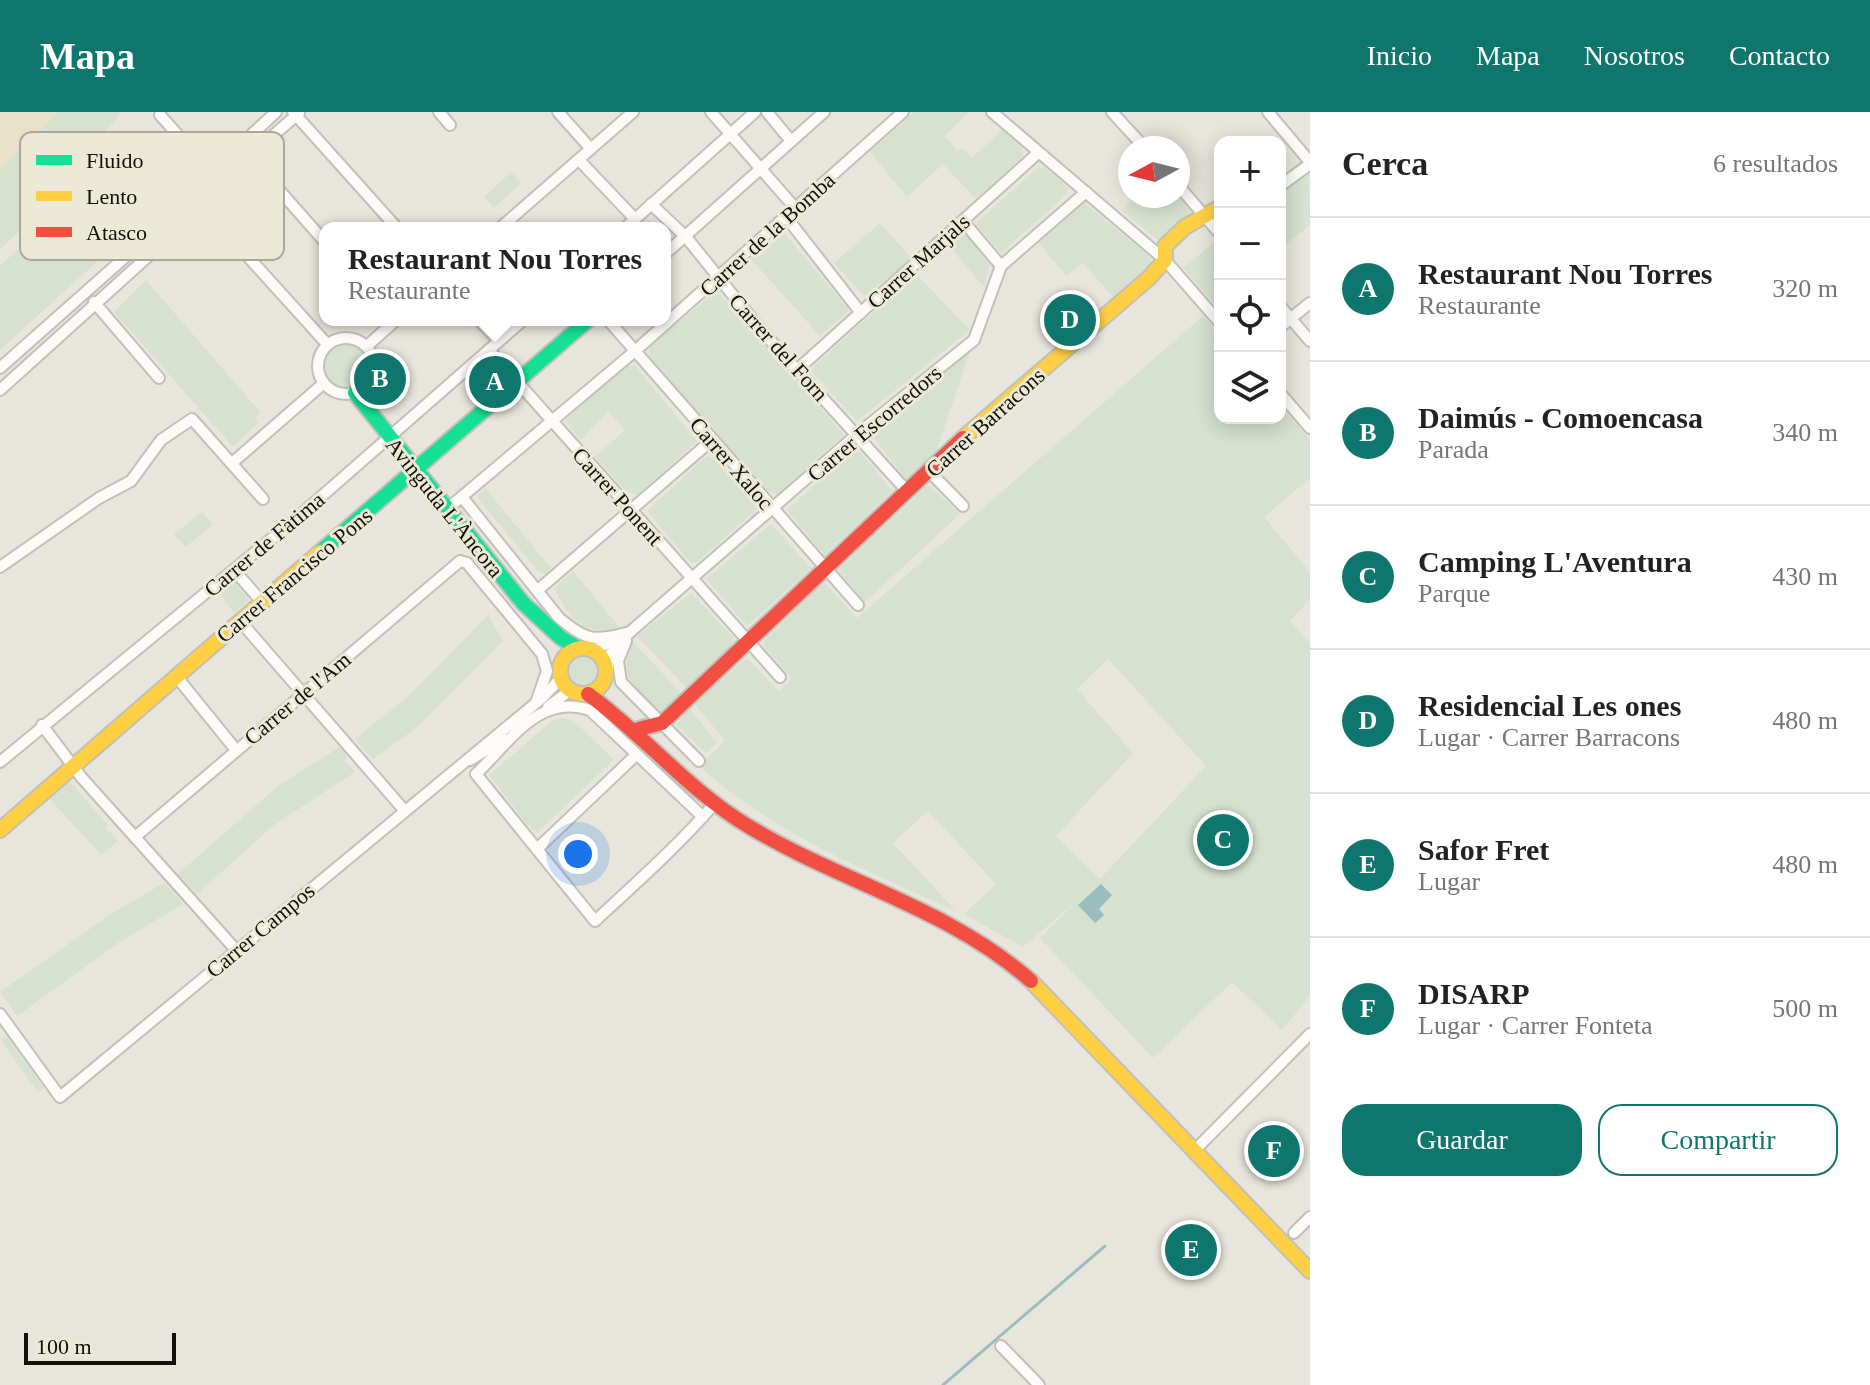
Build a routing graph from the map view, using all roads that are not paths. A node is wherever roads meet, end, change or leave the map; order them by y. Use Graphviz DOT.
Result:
graph roads {
  1 [pos="276,112"];
  2 [pos="439,112"];
  3 [pos="558,112"];
  4 [pos="633,112"];
  5 [pos="711,112"];
  6 [pos="755,112"];
  7 [pos="767,112"];
  8 [pos="824,112"];
  9 [pos="903,112"];
  10 [pos="992,112"];
  11 [pos="1112,112"];
  12 [pos="1268,112"];
  13 [pos="297,113"];
  14 [pos="160,115"];
  15 [pos="450,125"];
  16 [pos="175,132"];
  17 [pos="254,132"];
  18 [pos="277,132"];
  19 [pos="730,134"];
  20 [pos="1134,136"];
  21 [pos="791,141"];
  22 [pos="591,149"];
  23 [pos="1038,153"];
  24 [pos="579,160"];
  25 [pos="1310,163"];
  26 [pos="762,168"];
  27 [pos="1286,181"];
  28 [pos="1086,192"];
  29 [pos="284,196"];
  30 [pos="1190,198"];
  31 [pos="651,204"];
  32 [pos="1218,208"];
  33 [pos="796,209"];
  34 [pos="1205,215"];
  35 [pos="787,218"];
  36 [pos="635,219"];
  37 [pos="963,221"];
  38 [pos="392,222"];
  39 [pos="507,222"];
  40 [pos="632,222"];
  41 [pos="670,222"];
  42 [pos="671,223"];
  43 [pos="1214,226"];
  44 [pos="319,235"];
  45 [pos="686,237"];
  46 [pos="671,249"];
  47 [pos="118,260"];
  48 [pos="142,260"];
  49 [pos="251,260"];
  50 [pos="1165,260"];
  51 [pos="1001,266"];
  52 [pos="718,278"];
  53 [pos="94,302"];
  54 [pos="1310,303"];
  55 [pos="861,313"];
  56 [pos="1286,313"];
  57 [pos="1214,316"];
  58 [pos="671,319"];
  59 [pos="1291,319"];
  60 [pos="1286,323"];
  61 [pos="389,326"];
  62 [pos="485,326"];
  63 [pos="516,326"];
  64 [pos="581,326"];
  65 [pos="613,326"];
  66 [pos="663,326"];
  67 [pos="499,341"];
  68 [pos="1310,341"];
  69 [pos="327,344"];
  70 [pos="367,346"];
  71 [pos="489,350"];
  72 [pos="635,351"];
  73 [pos="0,368"];
  74 [pos="798,369"];
  75 [pos="159,378"];
  76 [pos="518,382"];
  77 [pos="324,383"];
  78 [pos="0,390"];
  79 [pos="355,393"];
  80 [pos="1286,400"];
  81 [pos="551,421"];
  82 [pos="1310,428"];
  83 [pos="857,435"];
  84 [pos="388,437"];
  85 [pos="712,440"];
  86 [pos="232,463"];
  87 [pos="929,471"];
  88 [pos="416,472"];
  89 [pos="907,491"];
  90 [pos="462,497"];
  91 [pos="263,499"];
  92 [pos="963,506"];
  93 [pos="772,509"];
  94 [pos="446,510"];
  95 [pos="630,510"];
  96 [pos="0,567"];
  97 [pos="825,569"];
  98 [pos="234,570"];
  99 [pos="691,578"];
  100 [pos="538,590"];
  101 [pos="262,602"];
  102 [pos="858,605"];
  103 [pos="538,619"];
  104 [pos="240,621"];
  105 [pos="630,632"];
  106 [pos="747,642"];
  107 [pos="585,649"];
  108 [pos="562,661"];
  109 [pos="176,676"];
  110 [pos="606,676"];
  111 [pos="780,677"];
  112 [pos="565,684"];
  113 [pos="302,694"];
  114 [pos="588,694"];
  115 [pos="537,702"];
  116 [pos="548,707"];
  117 [pos="662,723"];
  118 [pos="42,725"];
  119 [pos="630,725"];
  120 [pos="519,730"];
  121 [pos="236,750"];
  122 [pos="636,755"];
  123 [pos="699,761"];
  124 [pos="0,762"];
  125 [pos="461,762"];
  126 [pos="72,765"];
  127 [pos="715,803"];
  128 [pos="404,810"];
  129 [pos="703,817"];
  130 [pos="0,830"];
  131 [pos="135,837"];
  132 [pos="537,849"];
  133 [pos="236,950"];
  134 [pos="0,1014"];
  135 [pos="1310,1034"];
  136 [pos="1195,1150"];
  137 [pos="1310,1217"];
  138 [pos="1294,1233"];
  139 [pos="1310,1271"];
  140 [pos="1001,1346"];
  141 [pos="1039,1385"];
  1 -- 17 [label="street"];
  2 -- 15 [label="street"];
  3 -- 22 [label="street"];
  4 -- 22 [label="street"];
  5 -- 19 [label="street"];
  6 -- 19 [label="street"];
  7 -- 21 [label="street"];
  8 -- 21 [label="street"];
  9 -- 33 [label="street, Carrer de la Bomba"];
  10 -- 23 [label="street"];
  11 -- 20 [label="street"];
  12 -- 25 [label="street"];
  13 -- 18 [label="street"];
  13 -- 38 [label="street"];
  14 -- 16 [label="street"];
  19 -- 26 [label="street"];
  19 -- 31 [label="street"];
  21 -- 26 [label="street"];
  22 -- 24 [label="street"];
  23 -- 28 [label="street"];
  23 -- 37 [label="street, Carrer Marjals"];
  24 -- 36 [label="street"];
  24 -- 39 [label="street"];
  25 -- 27 [label="street"];
  26 -- 33 [label="street"];
  26 -- 45 [label="street"];
  28 -- 50 [label="street"];
  28 -- 51 [label="street, Carrer Escorredors"];
  29 -- 44 [label="street"];
  30 -- 34 [label="street"];
  31 -- 36 [label="street"];
  31 -- 41 [label="street, Carrer del Forn"];
  32 -- 34 [label="street, Carrer Barracons"];
  33 -- 35 [label="street, Carrer de la Bomba"];
  34 -- 43 [label="street"];
  34 -- 50 [label="street, Carrer Barracons"];
  35 -- 52 [label="street, Carrer de la Bomba"];
  35 -- 55 [label="street"];
  36 -- 40 [label="street"];
  37 -- 51 [label="street"];
  37 -- 55 [label="street, Carrer Marjals"];
  42 -- 45 [label="street, Carrer del Forn"];
  45 -- 46 [label="street"];
  45 -- 52 [label="street, Carrer del Forn"];
  47 -- 73 [label="street"];
  48 -- 53 [label="street"];
  49 -- 69 [label="street"];
  50 -- 57 [label="street"];
  50 -- 87 [label="street, Carrer Barracons"];
  51 -- 83 [label="street, Carrer Escorredors"];
  52 -- 58 [label="street, Carrer de la Bomba"];
  52 -- 74 [label="street, Carrer del Forn"];
  53 -- 75 [label="street"];
  53 -- 78 [label="street"];
  54 -- 59 [label="street"];
  55 -- 74 [label="street, Carrer Marjals"];
  56 -- 59 [label="street"];
  59 -- 60 [label="street"];
  59 -- 68 [label="street"];
  61 -- 70 [label="street"];
  62 -- 67 [label="street"];
  63 -- 67 [label="street, Carrer de Fàtima"];
  64 -- 76 [label="street, Carrer Francisco Pons"];
  65 -- 72 [label="street, Carrer Xaloc"];
  66 -- 72 [label="street, Carrer de la Bomba"];
  67 -- 71 [label="street, Carrer de Fàtima"];
  69 -- 70 [label="street"];
  69 -- 77 [label="street"];
  70 -- 79 [label="street"];
  71 -- 76 [label="street, Carrer Ponent"];
  71 -- 84 [label="street, Carrer de Fàtima"];
  72 -- 81 [label="street, Carrer de la Bomba"];
  72 -- 85 [label="street, Carrer Xaloc"];
  74 -- 83 [label="street, Carrer del Forn"];
  76 -- 81 [label="street, Carrer Ponent"];
  76 -- 88 [label="street, Carrer Francisco Pons"];
  77 -- 79 [label="street"];
  77 -- 86 [label="street"];
  79 -- 84 [label="street, Avinguda L'Àncora"];
  80 -- 82 [label="street"];
  81 -- 90 [label="street, Carrer de la Bomba"];
  81 -- 95 [label="street, Carrer Ponent"];
  83 -- 89 [label="street, Carrer del Forn"];
  83 -- 93 [label="street, Carrer Escorredors"];
  84 -- 88 [label="street, Avinguda L'Àncora"];
  84 -- 98 [label="street, Carrer de Fàtima"];
  85 -- 93 [label="street, Carrer Xaloc"];
  85 -- 95 [label="street"];
  86 -- 91 [label="street"];
  86 -- 96 [label="street"];
  87 -- 89 [label="street, Carrer Barracons"];
  87 -- 92 [label="street"];
  88 -- 94 [label="street, Avinguda L'Àncora"];
  88 -- 101 [label="street, Carrer Francisco Pons"];
  89 -- 97 [label="street, Carrer Barracons"];
  90 -- 94 [label="street, Carrer de la Bomba"];
  90 -- 100 [label="street"];
  93 -- 97 [label="street, Carrer Xaloc"];
  93 -- 99 [label="street, Carrer Escorredors"];
  94 -- 103 [label="street, Avinguda L'Àncora"];
  95 -- 99 [label="street, Carrer Ponent"];
  95 -- 100 [label="street"];
  97 -- 102 [label="street, Carrer Xaloc"];
  97 -- 106 [label="street, Carrer Barracons"];
  98 -- 101 [label="street"];
  98 -- 118 [label="street, Carrer de Fàtima"];
  99 -- 105 [label="street, Carrer Escorredors"];
  99 -- 106 [label="street, Carrer Ponent"];
  100 -- 105 [label="street"];
  101 -- 104 [label="street, Carrer Francisco Pons"];
  103 -- 107 [label="street, Avinguda L'Àncora"];
  103 -- 108 [label="street, Avinguda L'Àncora"];
  104 -- 109 [label="street, Carrer Francisco Pons"];
  104 -- 113 [label="street"];
  105 -- 107 [label="street, Carrer Escorredors"];
  105 -- 110 [label="street, Carrer Escorredors"];
  105 -- 117 [label="street"];
  106 -- 111 [label="street"];
  106 -- 117 [label="street, Carrer Barracons"];
  107 -- 108 [label="street"];
  107 -- 110 [label="street"];
  108 -- 112 [label="street"];
  109 -- 121 [label="street"];
  109 -- 126 [label="street, Carrer Francisco Pons"];
  110 -- 114 [label="street"];
  110 -- 119 [label="street"];
  112 -- 114 [label="street"];
  112 -- 115 [label="street"];
  112 -- 116 [label="street"];
  113 -- 115 [label="street, Carrer de l'Am"];
  113 -- 121 [label="street, Carrer de l'Am"];
  113 -- 128 [label="street"];
  114 -- 119 [label="street"];
  115 -- 125 [label="street"];
  116 -- 120 [label="street"];
  116 -- 122 [label="street"];
  117 -- 119 [label="street, Carrer Barracons"];
  117 -- 123 [label="street"];
  118 -- 124 [label="street, Carrer de Fàtima"];
  118 -- 126 [label="street"];
  119 -- 127 [label="street"];
  120 -- 125 [label="street"];
  120 -- 132 [label="street"];
  121 -- 131 [label="street, Carrer de l'Am"];
  122 -- 129 [label="street"];
  122 -- 132 [label="street"];
  125 -- 128 [label="street, Carrer Campos"];
  126 -- 130 [label="street, Carrer Francisco Pons"];
  126 -- 131 [label="street"];
  127 -- 129 [label="street"];
  127 -- 136 [label="street"];
  128 -- 133 [label="street, Carrer Campos"];
  129 -- 132 [label="street"];
  131 -- 133 [label="street"];
  133 -- 134 [label="street, Carrer Campos"];
  135 -- 136 [label="street"];
  136 -- 139 [label="street"];
  137 -- 138 [label="street"];
  140 -- 141 [label="street"];
}
